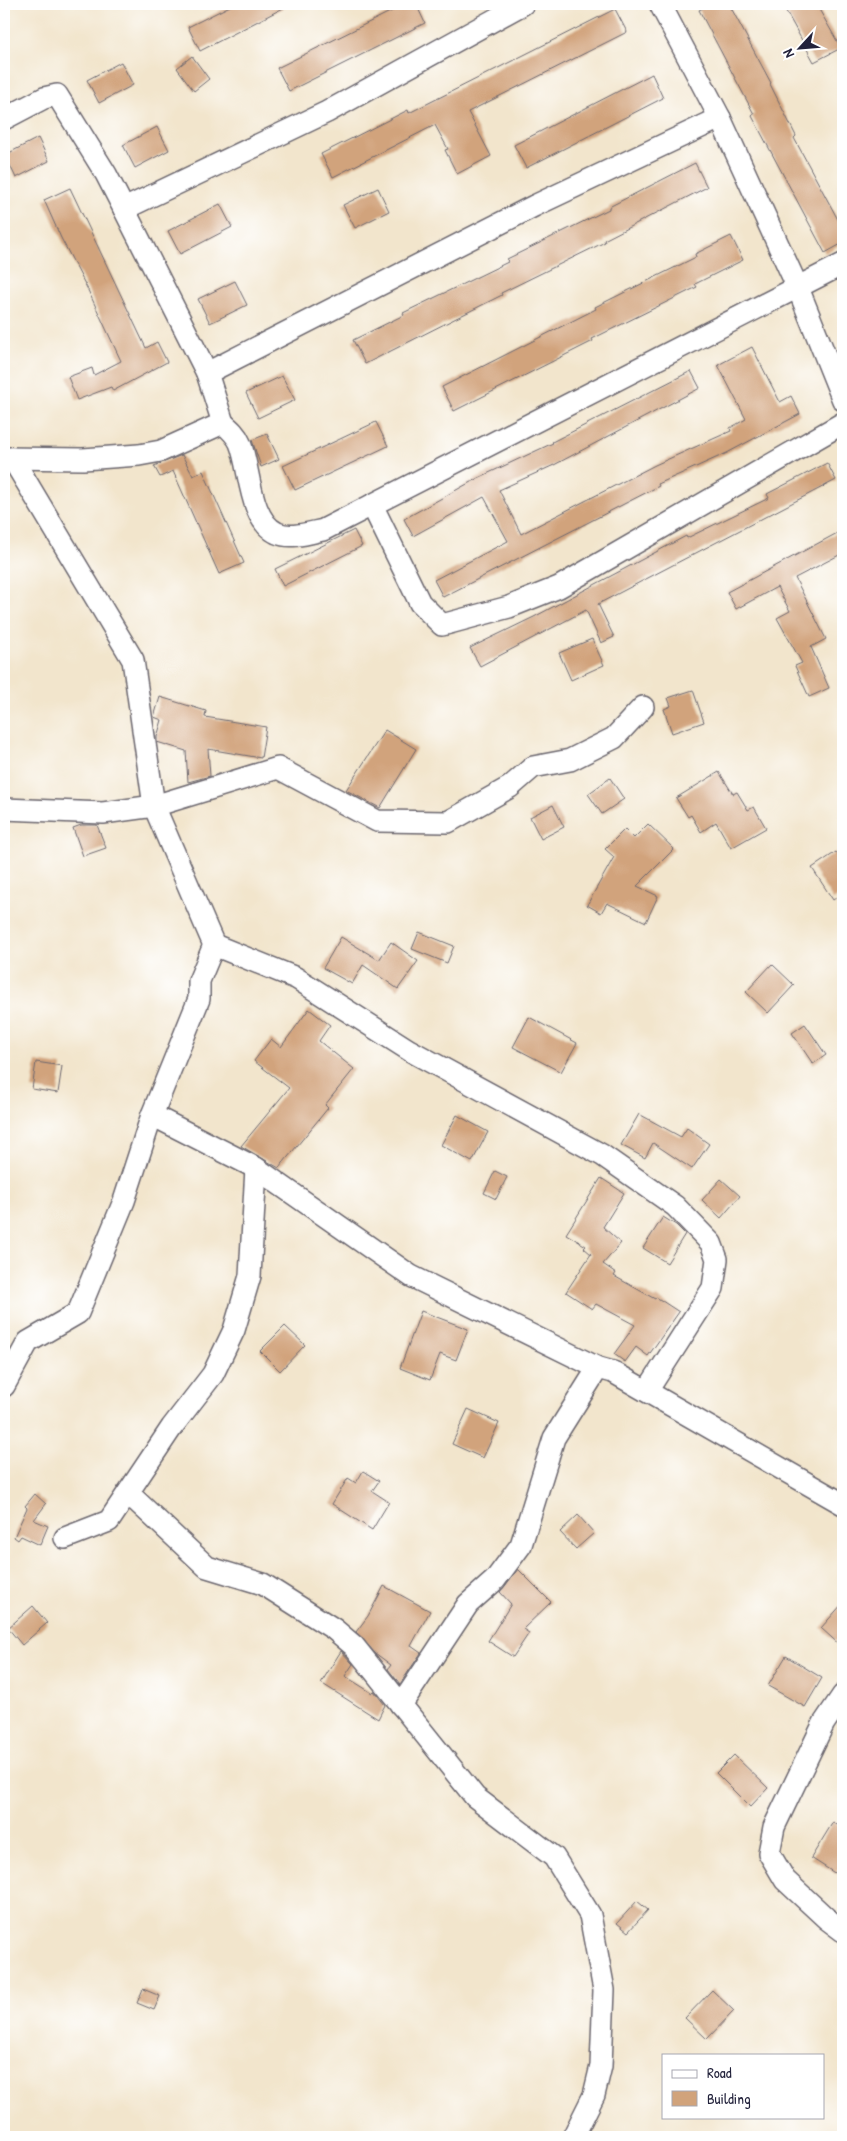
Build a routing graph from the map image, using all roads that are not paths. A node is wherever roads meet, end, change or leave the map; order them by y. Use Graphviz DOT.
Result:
graph roads {
  1 [pos="523,4"];
  2 [pos="660,4"];
  3 [pos="720,118"];
  4 [pos="4,119"];
  5 [pos="124,208"];
  6 [pos="843,264"];
  7 [pos="798,288"];
  8 [pos="207,373"];
  9 [pos="843,400"];
  10 [pos="223,423"];
  11 [pos="843,424"];
  12 [pos="8,458"];
  13 [pos="372,506"];
  14 [pos="643,707"];
  15 [pos="154,806"];
  16 [pos="4,809"];
  17 [pos="214,946"];
  18 [pos="152,1115"];
  19 [pos="256,1168"];
  20 [pos="598,1368"];
  21 [pos="4,1386"];
  22 [pos="647,1391"];
  23 [pos="128,1493"];
  24 [pos="843,1504"];
  25 [pos="65,1538"];
  26 [pos="843,1695"];
  27 [pos="400,1705"];
  28 [pos="843,1931"];
  29 [pos="573,2137"];
  1 -- 5 [label="street"];
  2 -- 3 [label="street"];
  3 -- 7 [label="street"];
  3 -- 8 [label="street"];
  4 -- 5 [label="street"];
  5 -- 8 [label="street"];
  6 -- 7 [label="street"];
  7 -- 9 [label="street"];
  7 -- 13 [label="street"];
  8 -- 10 [label="street"];
  10 -- 12 [label="street"];
  10 -- 13 [label="street"];
  11 -- 13 [label="street"];
  12 -- 15 [label="street"];
  14 -- 15 [label="street"];
  15 -- 16 [label="street"];
  15 -- 17 [label="street"];
  17 -- 18 [label="street"];
  17 -- 22 [label="street"];
  18 -- 19 [label="street"];
  18 -- 21 [label="street"];
  19 -- 20 [label="street"];
  19 -- 23 [label="street"];
  20 -- 22 [label="street"];
  20 -- 27 [label="street"];
  22 -- 24 [label="street"];
  23 -- 25 [label="street"];
  23 -- 27 [label="street"];
  26 -- 28 [label="street"];
  27 -- 29 [label="street"];
}
